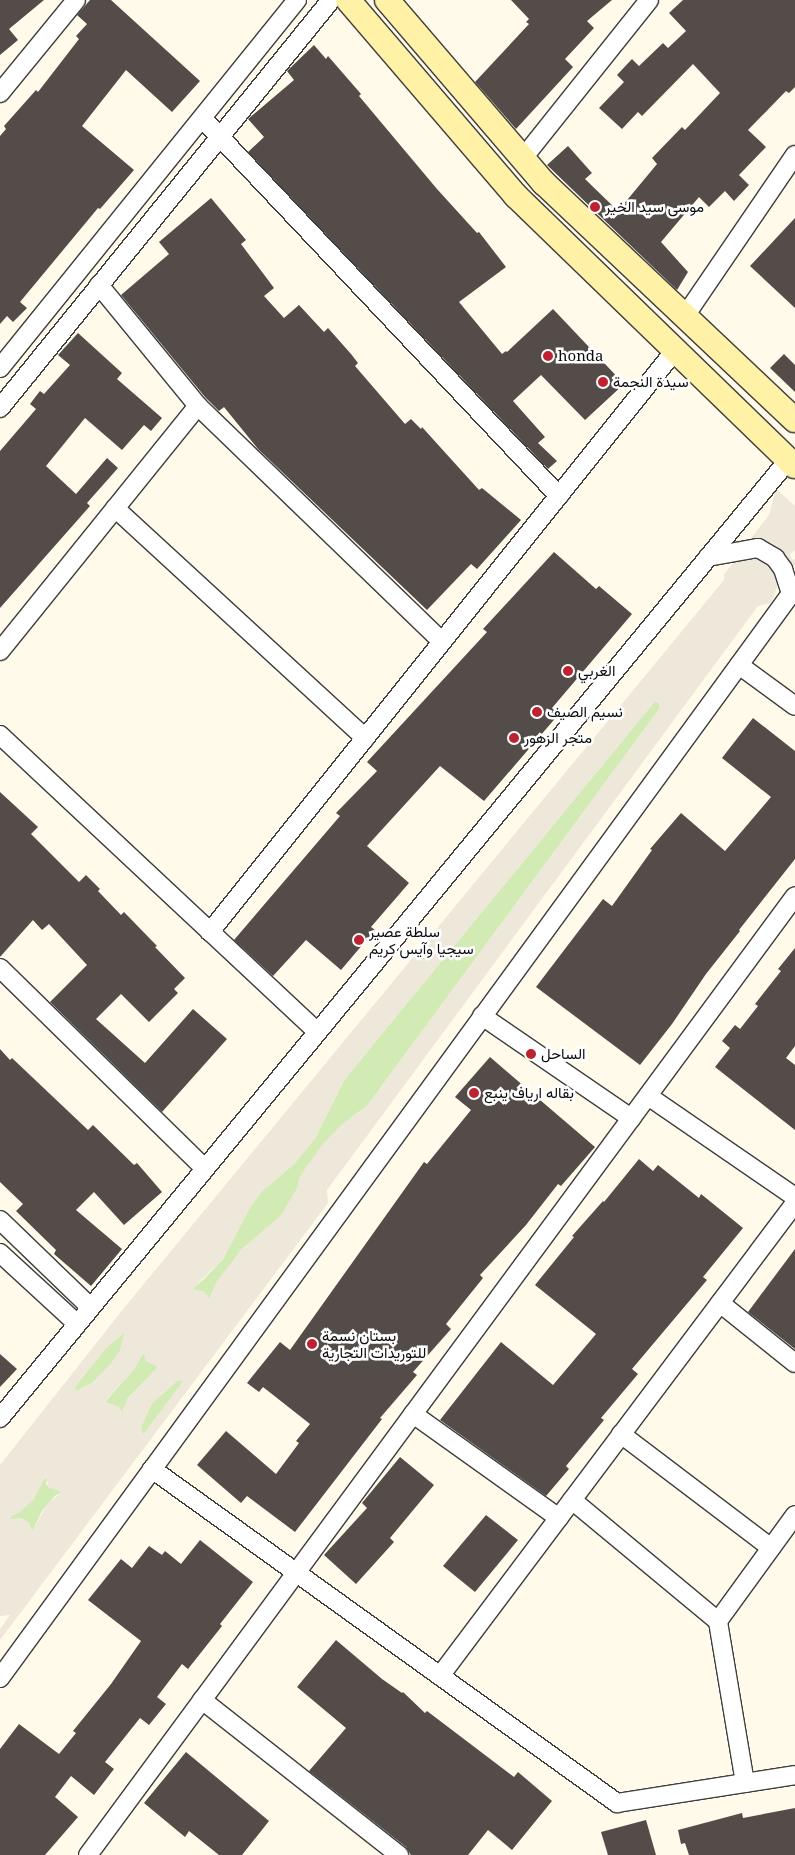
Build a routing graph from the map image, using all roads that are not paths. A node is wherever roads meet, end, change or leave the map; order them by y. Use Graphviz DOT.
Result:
graph roads {
  1 [pos="76,0"];
  2 [pos="297,0"];
  3 [pos="331,0"];
  4 [pos="348,0"];
  5 [pos="387,0"];
  6 [pos="649,0"];
  7 [pos="0,93"];
  8 [pos="202,118"];
  9 [pos="221,136"];
  10 [pos="523,158"];
  11 [pos="794,160"];
  12 [pos="99,285"];
  13 [pos="685,316"];
  14 [pos="676,349"];
  15 [pos="0,368"];
  16 [pos="198,406"];
  17 [pos="0,408"];
  18 [pos="795,420"];
  19 [pos="792,462"];
  20 [pos="559,496"];
  21 [pos="115,508"];
  22 [pos="708,558"];
  23 [pos="793,591"];
  24 [pos="442,642"];
  25 [pos="0,651"];
  26 [pos="738,665"];
  27 [pos="795,706"];
  28 [pos="0,735"];
  29 [pos="365,738"];
  30 [pos="795,896"];
  31 [pos="210,932"];
  32 [pos="0,968"];
  33 [pos="482,1016"];
  34 [pos="317,1032"];
  35 [pos="648,1096"];
  36 [pos="631,1118"];
  37 [pos="205,1169"];
  38 [pos="795,1197"];
  39 [pos="795,1203"];
  40 [pos="0,1220"];
  41 [pos="0,1253"];
  42 [pos="720,1303"];
  43 [pos="90,1307"];
  44 [pos="76,1323"];
  45 [pos="795,1363"];
  46 [pos="413,1414"];
  47 [pos="0,1418"];
  48 [pos="621,1434"];
  49 [pos="152,1469"];
  50 [pos="572,1500"];
  51 [pos="795,1515"];
  52 [pos="559,1518"];
  53 [pos="771,1548"];
  54 [pos="296,1572"];
  55 [pos="718,1621"];
  56 [pos="440,1676"];
  57 [pos="0,1678"];
  58 [pos="202,1700"];
  59 [pos="795,1775"];
  60 [pos="745,1783"];
  61 [pos="95,1852"];
  62 [pos="399,1855"];
  1 -- 7 [label="street"];
  2 -- 8 [label="street"];
  3 -- 9 [label="street"];
  4 -- 14 [label="main road"];
  5 -- 10 [label="main road"];
  6 -- 10 [label="street"];
  8 -- 9 [label="street"];
  8 -- 15 [label="street"];
  9 -- 12 [label="street"];
  9 -- 20 [label="street"];
  10 -- 13 [label="main road"];
  11 -- 13 [label="street"];
  12 -- 16 [label="street"];
  12 -- 17 [label="street"];
  13 -- 18 [label="main road"];
  14 -- 19 [label="main road"];
  14 -- 20 [label="street"];
  16 -- 21 [label="street"];
  16 -- 24 [label="street"];
  19 -- 22 [label="street"];
  20 -- 24 [label="street"];
  21 -- 25 [label="street"];
  21 -- 29 [label="street"];
  22 -- 23 [label="street"];
  22 -- 34 [label="street"];
  23 -- 26 [label="street"];
  24 -- 29 [label="street"];
  26 -- 27 [label="street"];
  26 -- 33 [label="street"];
  28 -- 31 [label="street"];
  29 -- 31 [label="street"];
  30 -- 35 [label="street"];
  31 -- 34 [label="street"];
  32 -- 37 [label="street"];
  33 -- 36 [label="street"];
  33 -- 49 [label="street"];
  34 -- 37 [label="street"];
  35 -- 36 [label="street"];
  35 -- 38 [label="street"];
  36 -- 46 [label="street"];
  37 -- 43 [label="street"];
  39 -- 42 [label="street"];
  40 -- 43 [label="street"];
  41 -- 44 [label="street"];
  42 -- 45 [label="street"];
  42 -- 48 [label="street"];
  43 -- 44 [label="street"];
  44 -- 47 [label="street"];
  46 -- 52 [label="street"];
  46 -- 54 [label="street"];
  48 -- 50 [label="street"];
  48 -- 53 [label="street"];
  49 -- 54 [label="street"];
  49 -- 57 [label="street"];
  50 -- 52 [label="street"];
  50 -- 55 [label="street"];
  51 -- 53 [label="street"];
  52 -- 56 [label="street"];
  53 -- 55 [label="street"];
  54 -- 56 [label="street"];
  54 -- 58 [label="street"];
  55 -- 60 [label="street"];
  56 -- 60 [label="street"];
  58 -- 61 [label="street"];
  58 -- 62 [label="street"];
  59 -- 60 [label="street"];
}
